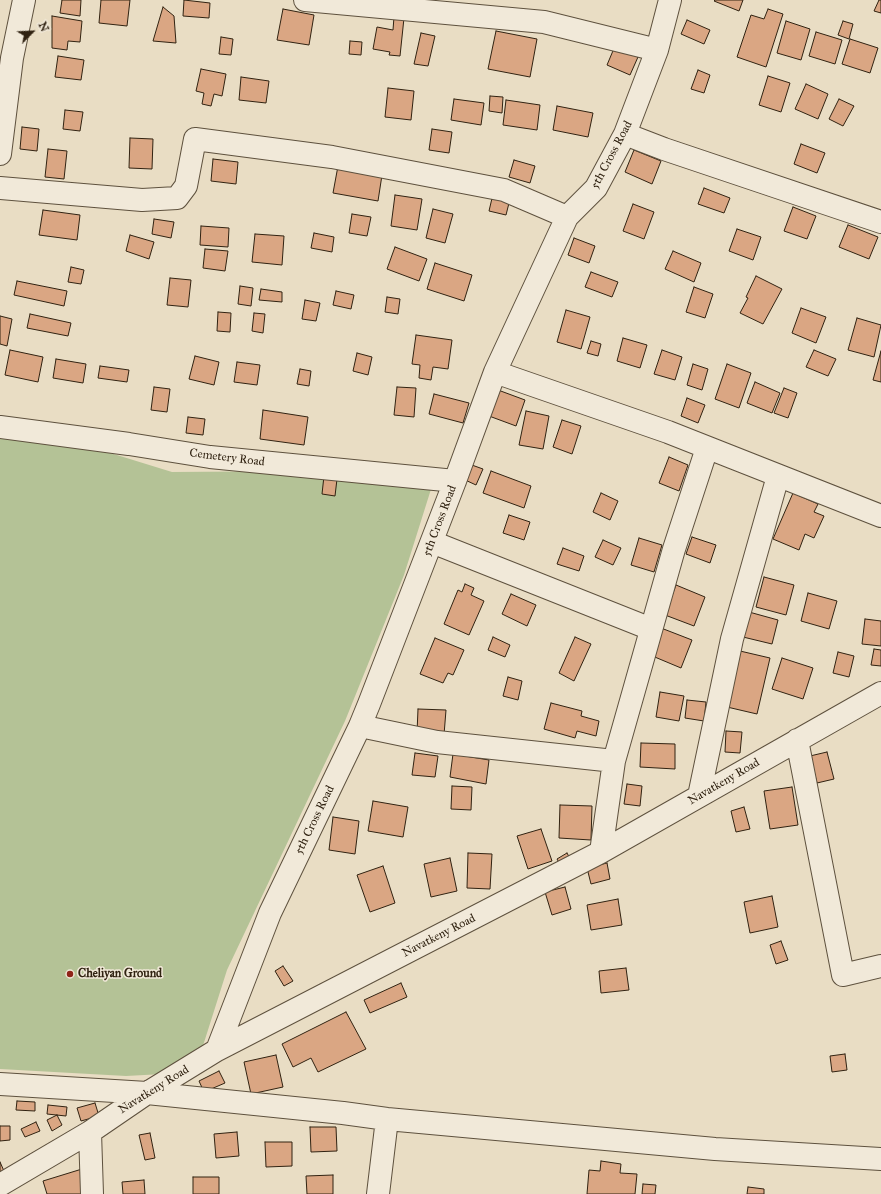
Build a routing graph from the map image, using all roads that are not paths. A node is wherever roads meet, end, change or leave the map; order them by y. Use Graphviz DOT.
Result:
graph roads {
  1 [pos="24,0"];
  2 [pos="305,0"];
  3 [pos="670,0"];
  4 [pos="657,50"];
  5 [pos="625,134"];
  6 [pos="0,154"];
  7 [pos="0,188"];
  8 [pos="567,216"];
  9 [pos="881,222"];
  10 [pos="495,372"];
  11 [pos="0,427"];
  12 [pos="707,448"];
  13 [pos="778,476"];
  14 [pos="455,481"];
  15 [pos="881,516"];
  16 [pos="432,542"];
  17 [pos="651,629"];
  18 [pos="881,693"];
  19 [pos="360,726"];
  20 [pos="797,740"];
  21 [pos="614,761"];
  22 [pos="699,796"];
  23 [pos="601,852"];
  24 [pos="881,966"];
  25 [pos="217,1050"];
  26 [pos="0,1084"];
  27 [pos="147,1093"];
  28 [pos="387,1119"];
  29 [pos="90,1132"];
  30 [pos="881,1159"];
  31 [pos="0,1185"];
  32 [pos="92,1194"];
  33 [pos="378,1194"];
  1 -- 6 [label="street"];
  2 -- 4 [label="street"];
  3 -- 4 [label="street, 5th Cross Road"];
  4 -- 5 [label="street, 5th Cross Road"];
  5 -- 8 [label="street, 5th Cross Road"];
  5 -- 9 [label="street"];
  7 -- 8 [label="street"];
  8 -- 10 [label="street, 5th Cross Road"];
  10 -- 12 [label="street"];
  10 -- 14 [label="street, 5th Cross Road"];
  11 -- 14 [label="street, Cemetery Road"];
  12 -- 13 [label="street"];
  12 -- 17 [label="street"];
  13 -- 15 [label="street"];
  13 -- 22 [label="street"];
  14 -- 16 [label="street, 5th Cross Road"];
  16 -- 17 [label="street"];
  16 -- 19 [label="street, 5th Cross Road"];
  17 -- 21 [label="street"];
  18 -- 20 [label="street, Navatkeny Road"];
  19 -- 21 [label="street"];
  19 -- 25 [label="street, 5th Cross Road"];
  20 -- 22 [label="street, Navatkeny Road"];
  20 -- 24 [label="street"];
  21 -- 23 [label="street"];
  22 -- 23 [label="street, Navatkeny Road"];
  23 -- 25 [label="street, Navatkeny Road"];
  25 -- 27 [label="street, Navatkeny Road"];
  26 -- 27 [label="street"];
  27 -- 28 [label="street"];
  27 -- 29 [label="street, Navatkeny Road"];
  28 -- 30 [label="street"];
  28 -- 33 [label="street"];
  29 -- 31 [label="street, Navatkeny Road"];
  29 -- 32 [label="street"];
}
